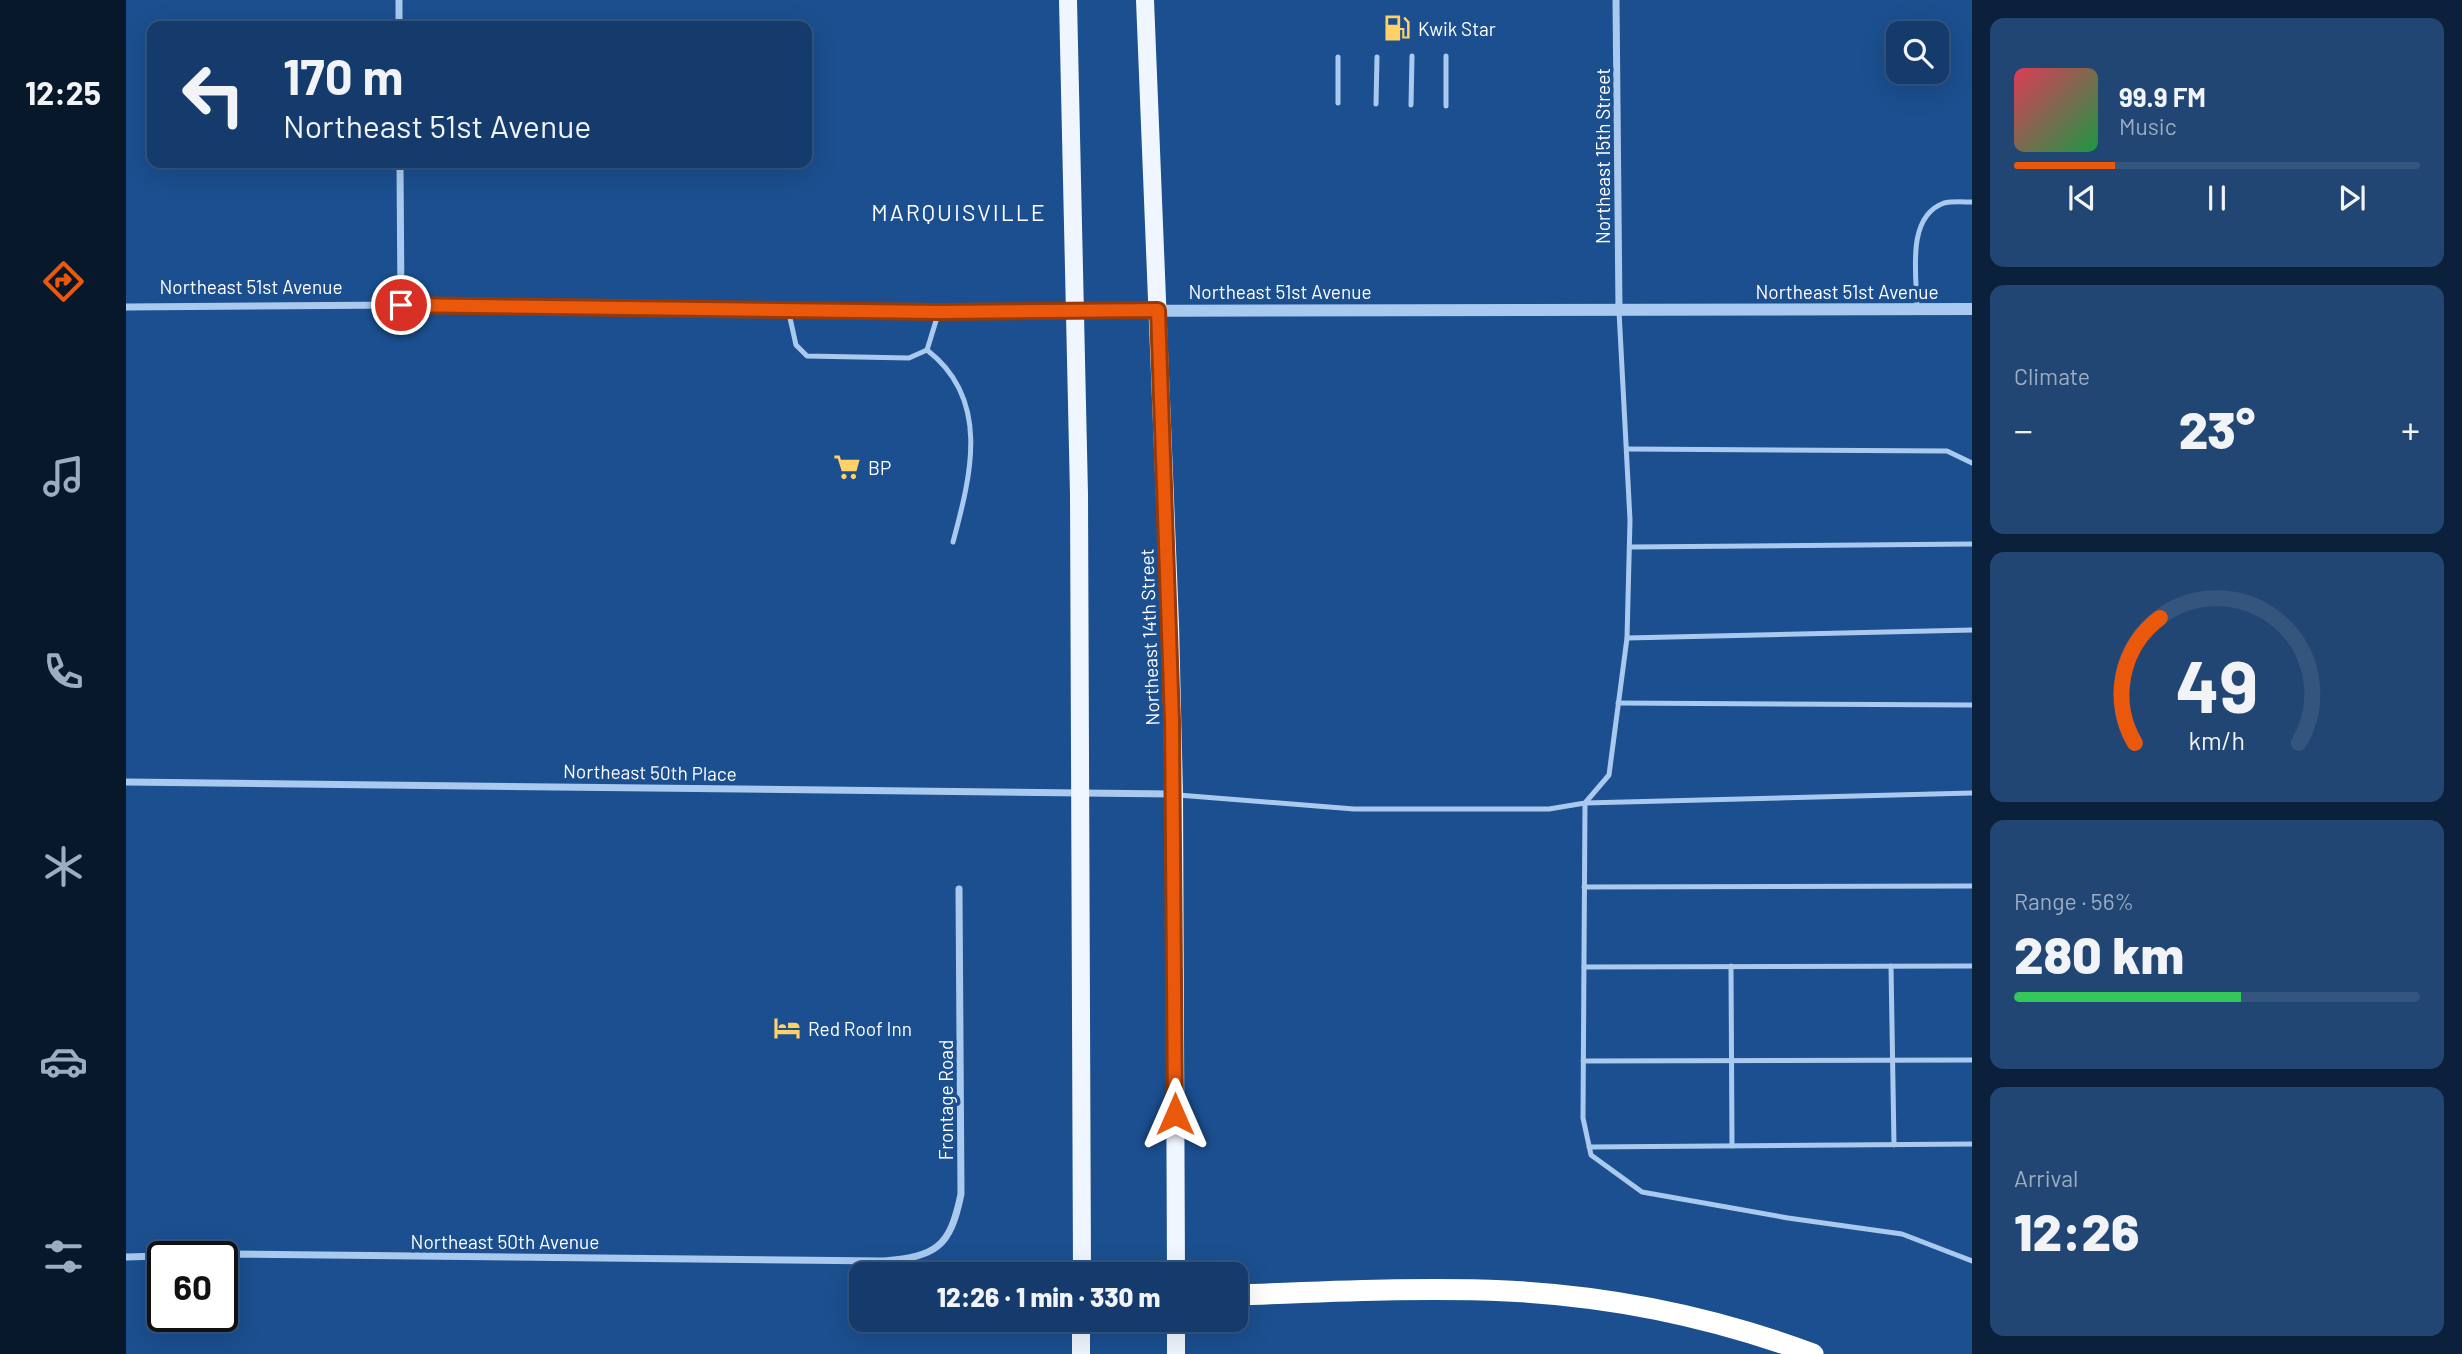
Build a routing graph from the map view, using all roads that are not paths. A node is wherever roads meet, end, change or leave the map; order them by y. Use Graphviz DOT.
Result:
graph roads {
  1 [pos="399,0"];
  2 [pos="1068,0"];
  3 [pos="1145,0"];
  4 [pos="1616,0"];
  5 [pos="399,21"];
  6 [pos="1412,56"];
  7 [pos="1446,56"];
  8 [pos="1338,57"];
  9 [pos="1377,57"];
  10 [pos="1338,103"];
  11 [pos="1376,104"];
  12 [pos="1411,106"];
  13 [pos="1446,106"];
  14 [pos="400,168"];
  15 [pos="1972,202"];
  16 [pos="401,305"];
  17 [pos="126,307"];
  18 [pos="788,309"];
  19 [pos="1917,309"];
  20 [pos="1972,309"];
  21 [pos="1158,310"];
  22 [pos="1074,311"];
  23 [pos="939,312"];
  24 [pos="1619,312"];
  25 [pos="927,350"];
  26 [pos="1627,449"];
  27 [pos="1972,463"];
  28 [pos="953,542"];
  29 [pos="1972,544"];
  30 [pos="1630,547"];
  31 [pos="1972,630"];
  32 [pos="1626,638"];
  33 [pos="1618,704"];
  34 [pos="1972,705"];
  35 [pos="126,782"];
  36 [pos="1081,793"];
  37 [pos="1972,793"];
  38 [pos="1174,794"];
  39 [pos="1585,803"];
  40 [pos="1972,886"];
  41 [pos="1584,887"];
  42 [pos="959,890"];
  43 [pos="1731,966"];
  44 [pos="1891,966"];
  45 [pos="1972,966"];
  46 [pos="1584,967"];
  47 [pos="1892,1060"];
  48 [pos="1972,1060"];
  49 [pos="1583,1061"];
  50 [pos="1732,1061"];
  51 [pos="1972,1144"];
  52 [pos="1894,1145"];
  53 [pos="1732,1146"];
  54 [pos="1590,1147"];
  55 [pos="126,1257"];
  56 [pos="884,1261"];
  57 [pos="1972,1261"];
  58 [pos="1082,1262"];
  59 [pos="1176,1262"];
  60 [pos="1248,1295"];
  61 [pos="1082,1332"];
  62 [pos="1176,1332"];
  63 [pos="1081,1354"];
  64 [pos="1176,1354"];
  65 [pos="1813,1354"];
  1 -- 5 [label="street"];
  2 -- 22 [label="main road"];
  3 -- 21 [label="main road, Northeast 14th Street"];
  4 -- 24 [label="street, Northeast 15th Street"];
  6 -- 12 [label="lane"];
  7 -- 13 [label="lane"];
  8 -- 10 [label="lane"];
  9 -- 11 [label="lane"];
  14 -- 16 [label="street"];
  15 -- 19 [label="lane"];
  16 -- 17 [label="street, Northeast 51st Avenue"];
  16 -- 18 [label="street, Northeast 51st Avenue"];
  18 -- 23 [label="street, Northeast 51st Avenue"];
  18 -- 25 [label="lane"];
  19 -- 20 [label="street, Northeast 51st Avenue"];
  19 -- 24 [label="street, Northeast 51st Avenue"];
  21 -- 22 [label="street, Northeast 51st Avenue"];
  21 -- 24 [label="street, Northeast 51st Avenue"];
  21 -- 38 [label="main road, Northeast 14th Street"];
  22 -- 23 [label="street, Northeast 51st Avenue"];
  22 -- 36 [label="main road"];
  23 -- 25 [label="lane"];
  24 -- 26 [label="lane"];
  25 -- 28 [label="lane"];
  26 -- 27 [label="lane"];
  26 -- 30 [label="lane"];
  29 -- 30 [label="lane"];
  30 -- 32 [label="lane"];
  31 -- 32 [label="lane"];
  32 -- 33 [label="lane"];
  33 -- 34 [label="lane"];
  33 -- 39 [label="lane"];
  35 -- 36 [label="street, Northeast 50th Place"];
  36 -- 38 [label="street, Northeast 50th Place"];
  36 -- 58 [label="main road"];
  37 -- 39 [label="lane"];
  38 -- 39 [label="lane"];
  38 -- 59 [label="main road, Northeast 14th Street"];
  39 -- 41 [label="lane"];
  40 -- 41 [label="lane"];
  41 -- 46 [label="lane"];
  42 -- 56 [label="street, Frontage Road"];
  43 -- 44 [label="lane"];
  43 -- 46 [label="lane"];
  43 -- 50 [label="lane"];
  44 -- 45 [label="lane"];
  44 -- 47 [label="lane"];
  46 -- 49 [label="lane"];
  47 -- 48 [label="lane"];
  47 -- 50 [label="lane"];
  47 -- 52 [label="lane"];
  49 -- 50 [label="lane"];
  49 -- 54 [label="lane"];
  50 -- 53 [label="lane"];
  51 -- 52 [label="lane"];
  52 -- 53 [label="lane"];
  53 -- 54 [label="lane"];
  54 -- 57 [label="lane"];
  55 -- 56 [label="street, Northeast 50th Avenue"];
  60 -- 65 [label="highway"];
  61 -- 63 [label="main road"];
  62 -- 64 [label="main road"];
}
